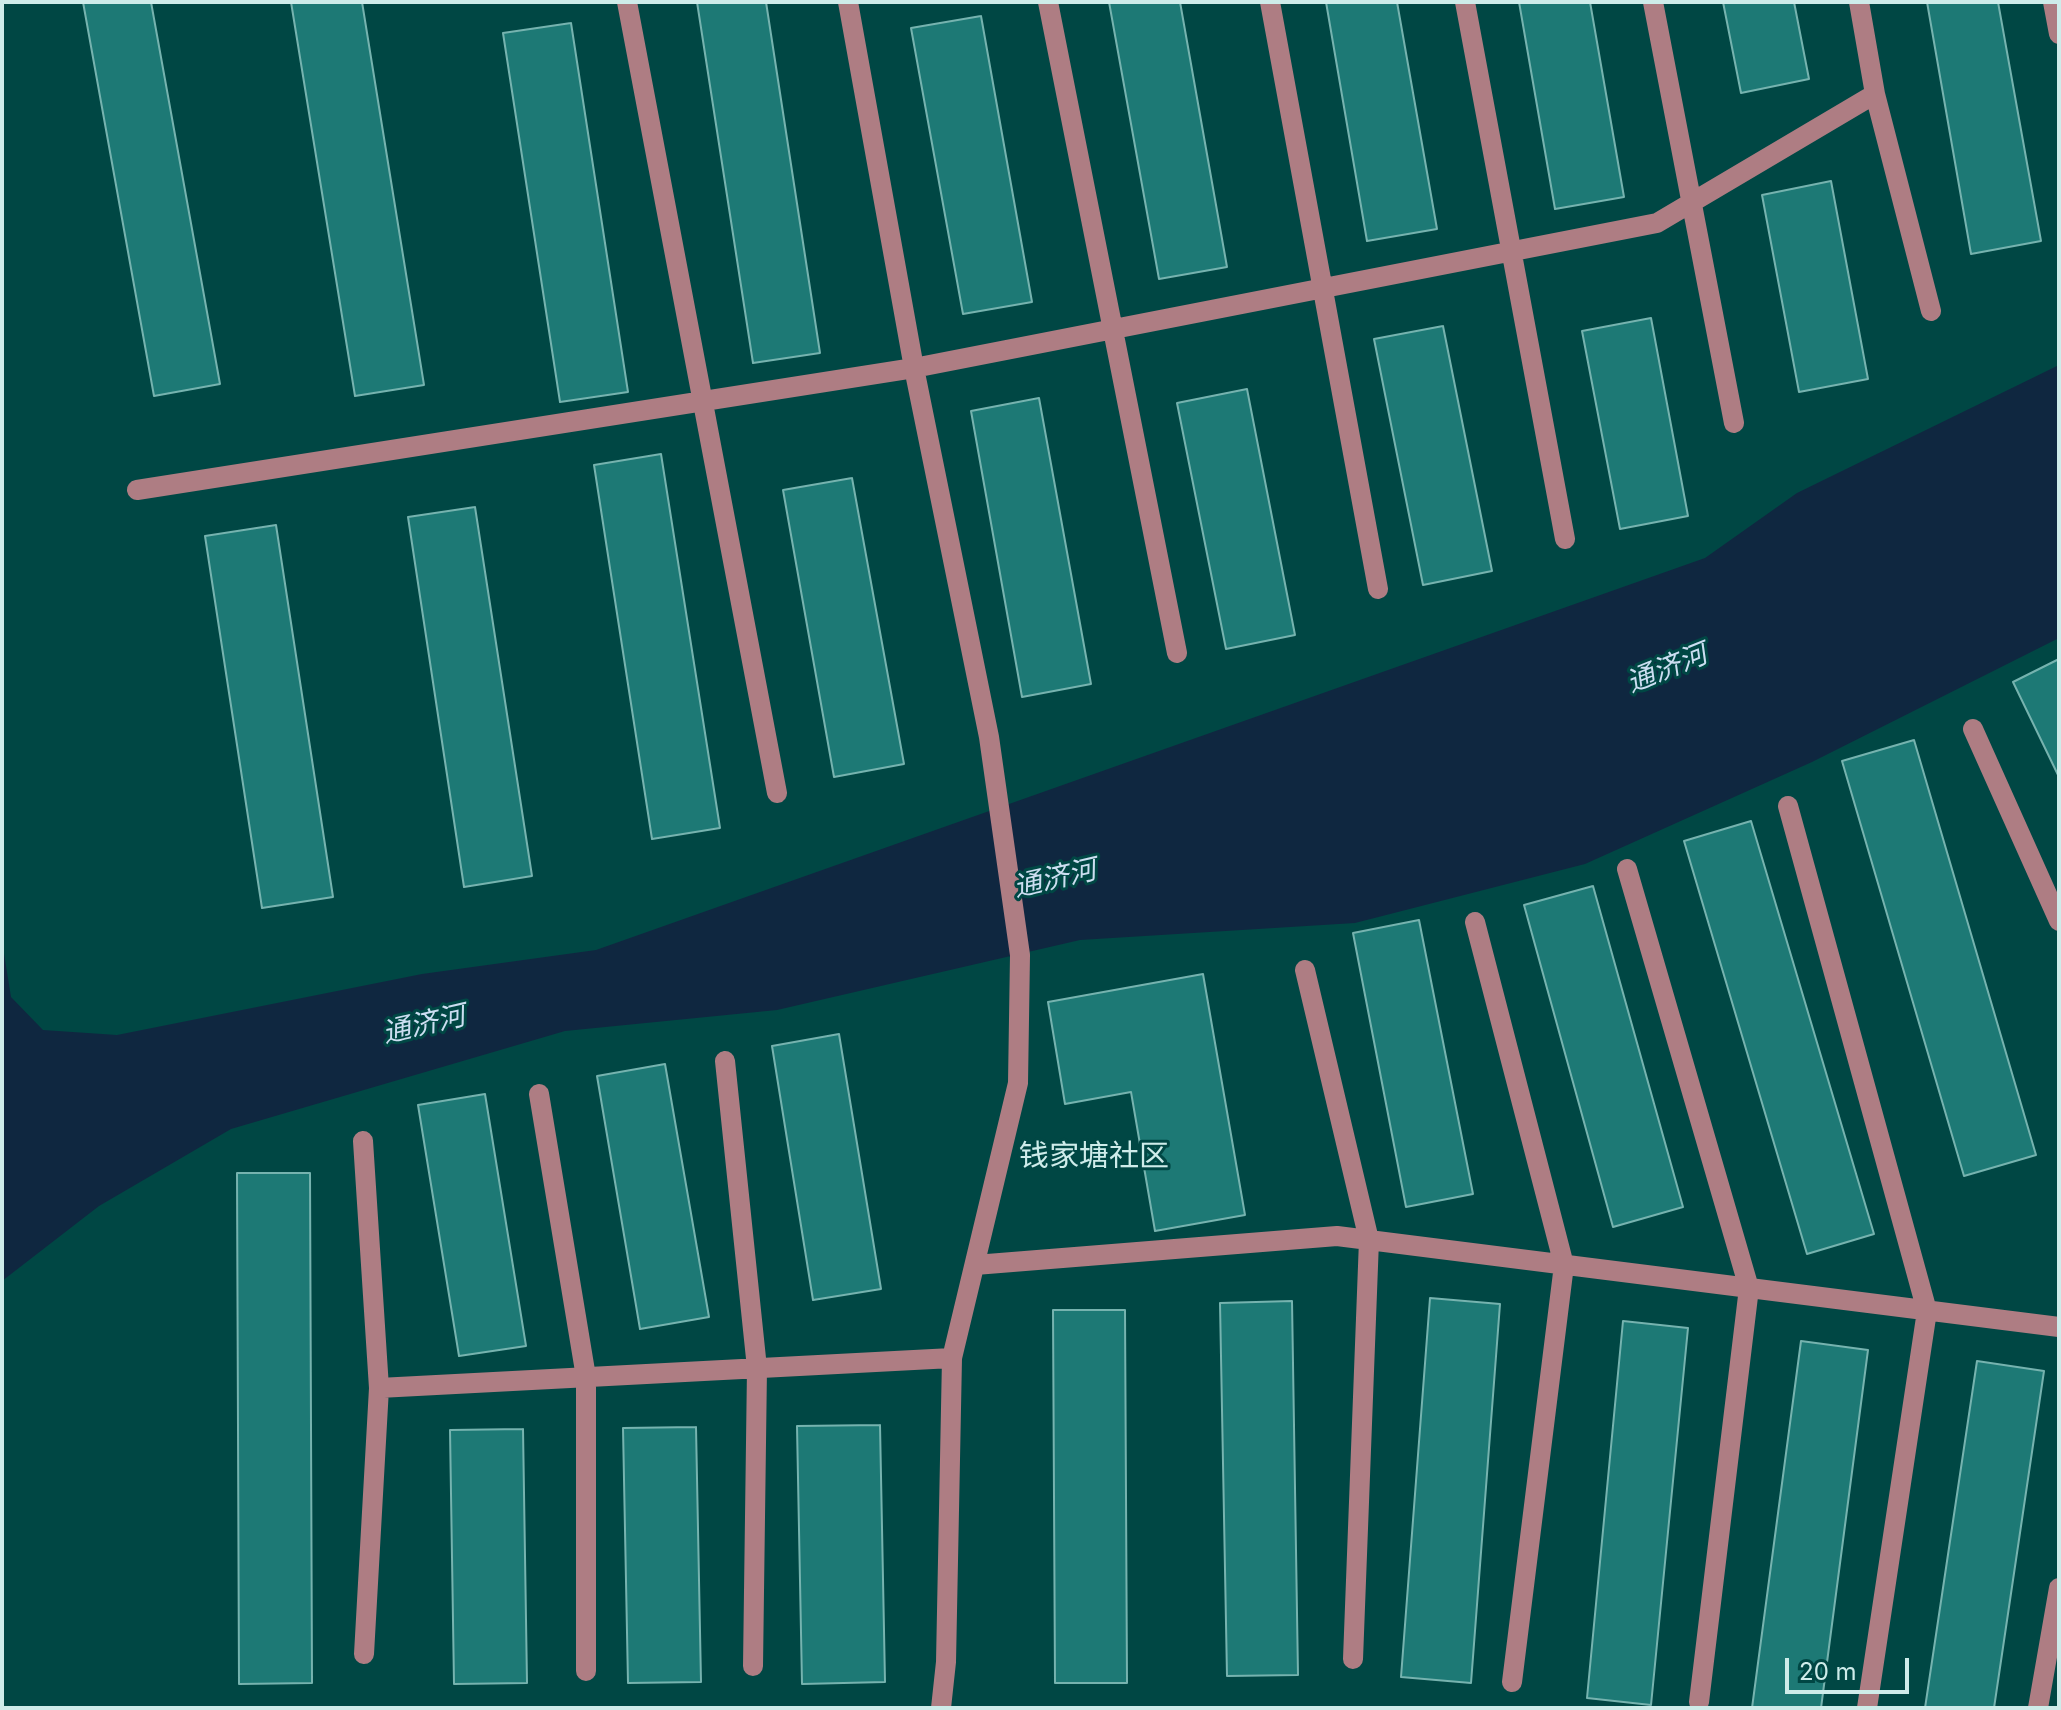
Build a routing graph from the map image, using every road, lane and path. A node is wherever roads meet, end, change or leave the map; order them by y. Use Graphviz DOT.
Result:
graph roads {
  1 [pos="627,2"];
  2 [pos="848,2"];
  3 [pos="1048,2"];
  4 [pos="1270,2"];
  5 [pos="1465,2"];
  6 [pos="1653,2"];
  7 [pos="1859,2"];
  8 [pos="2053,2"];
  9 [pos="2059,34"];
  10 [pos="1875,94"];
  11 [pos="1691,203"];
  12 [pos="1512,251"];
  13 [pos="1323,289"];
  14 [pos="1931,311"];
  15 [pos="1113,329"];
  16 [pos="914,368"];
  17 [pos="702,401"];
  18 [pos="1734,423"];
  19 [pos="137,490"];
  20 [pos="1565,539"];
  21 [pos="1378,589"];
  22 [pos="1177,653"];
  23 [pos="1973,729"];
  24 [pos="777,793"];
  25 [pos="1788,806"];
  26 [pos="1627,869"];
  27 [pos="2059,921"];
  28 [pos="1475,922"];
  29 [pos="1305,970"];
  30 [pos="725,1061"];
  31 [pos="539,1094"];
  32 [pos="363,1141"];
  33 [pos="1369,1240"];
  34 [pos="975,1265"];
  35 [pos="1564,1265"];
  36 [pos="1749,1288"];
  37 [pos="1927,1311"];
  38 [pos="2059,1327"];
  39 [pos="952,1358"];
  40 [pos="757,1368"];
  41 [pos="586,1377"];
  42 [pos="379,1388"];
  43 [pos="2059,1588"];
  44 [pos="364,1654"];
  45 [pos="1353,1659"];
  46 [pos="753,1666"];
  47 [pos="586,1671"];
  48 [pos="1512,1682"];
  49 [pos="1699,1702"];
  50 [pos="941,1708"];
  51 [pos="1867,1708"];
  52 [pos="2038,1708"];
  1 -- 17 [label="lane"];
  2 -- 16 [label="lane"];
  3 -- 15 [label="lane"];
  4 -- 13 [label="lane"];
  5 -- 12 [label="lane"];
  6 -- 11 [label="lane"];
  7 -- 10 [label="lane"];
  8 -- 9 [label="lane"];
  10 -- 11 [label="lane"];
  10 -- 14 [label="lane"];
  11 -- 12 [label="lane"];
  11 -- 18 [label="lane"];
  12 -- 13 [label="lane"];
  12 -- 20 [label="lane"];
  13 -- 15 [label="lane"];
  13 -- 21 [label="lane"];
  15 -- 16 [label="lane"];
  15 -- 22 [label="lane"];
  16 -- 17 [label="lane"];
  16 -- 34 [label="lane"];
  17 -- 19 [label="lane"];
  17 -- 24 [label="lane"];
  23 -- 27 [label="lane"];
  25 -- 37 [label="lane"];
  26 -- 36 [label="lane"];
  28 -- 35 [label="lane"];
  29 -- 33 [label="lane"];
  30 -- 40 [label="lane"];
  31 -- 41 [label="lane"];
  32 -- 42 [label="lane"];
  33 -- 34 [label="lane"];
  33 -- 35 [label="lane"];
  33 -- 45 [label="lane"];
  34 -- 39 [label="lane"];
  35 -- 36 [label="lane"];
  35 -- 48 [label="lane"];
  36 -- 37 [label="lane"];
  36 -- 49 [label="lane"];
  37 -- 38 [label="lane"];
  37 -- 51 [label="lane"];
  39 -- 40 [label="lane"];
  39 -- 50 [label="lane"];
  40 -- 41 [label="lane"];
  40 -- 46 [label="lane"];
  41 -- 42 [label="lane"];
  41 -- 47 [label="lane"];
  42 -- 44 [label="lane"];
  43 -- 52 [label="lane"];
}
